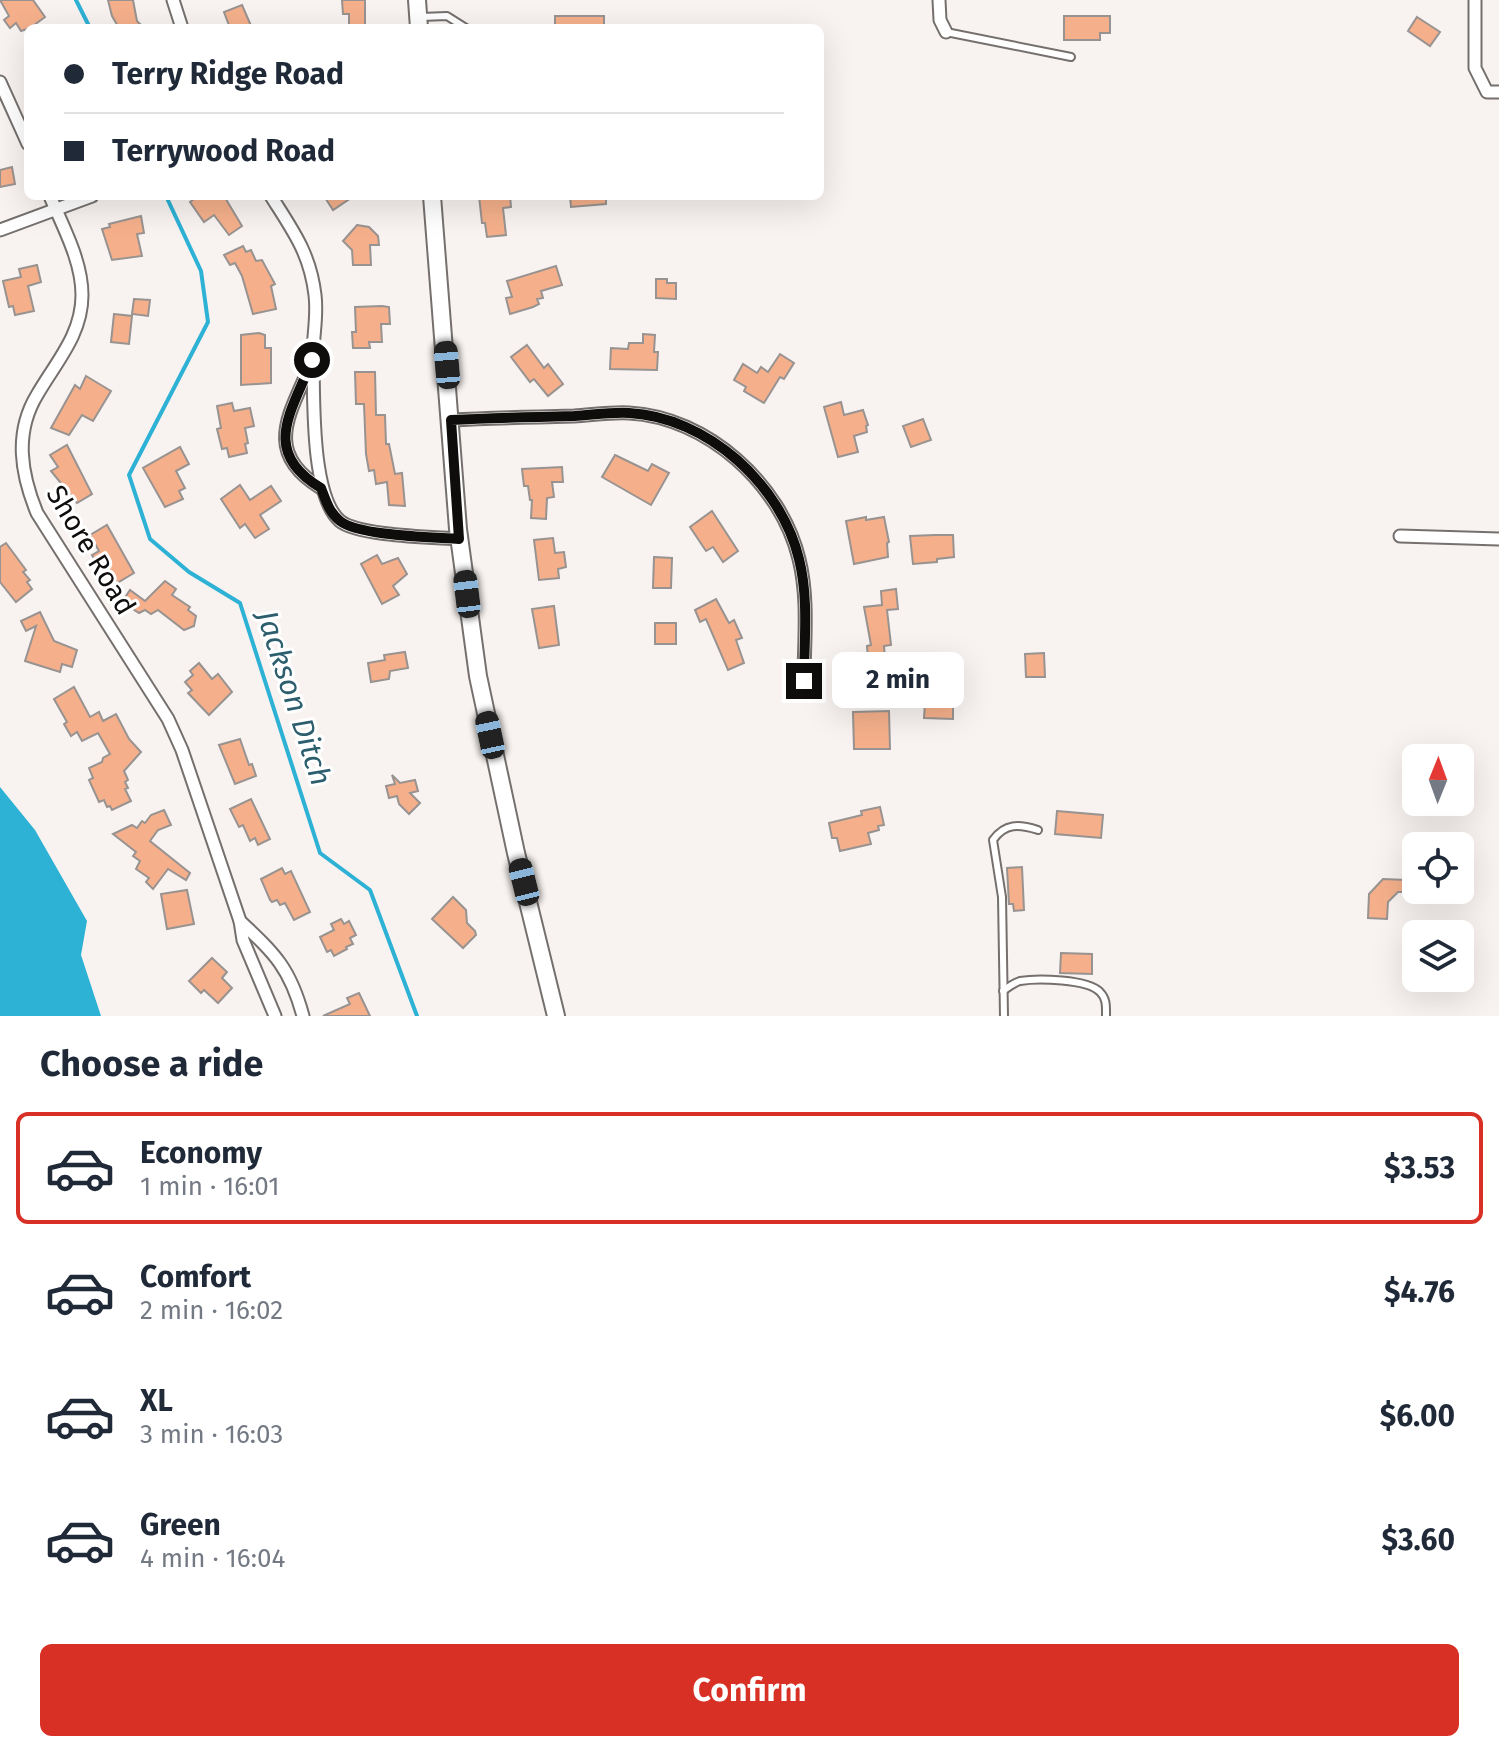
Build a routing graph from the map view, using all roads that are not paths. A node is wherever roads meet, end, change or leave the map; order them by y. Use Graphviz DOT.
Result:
graph roads {
  1 [pos="173,0"];
  2 [pos="939,0"];
  3 [pos="1475,0"];
  4 [pos="418,15"];
  5 [pos="181,24"];
  6 [pos="460,24"];
  7 [pos="946,32"];
  8 [pos="1071,57"];
  9 [pos="0,82"];
  10 [pos="1493,92"];
  11 [pos="24,135"];
  12 [pos="52,200"];
  13 [pos="82,200"];
  14 [pos="274,200"];
  15 [pos="432,200"];
  16 [pos="56,210"];
  17 [pos="0,230"];
  18 [pos="312,360"];
  19 [pos="451,420"];
  20 [pos="321,488"];
  21 [pos="1400,536"];
  22 [pos="459,539"];
  23 [pos="1499,539"];
  24 [pos="804,681"];
  25 [pos="1038,830"];
  26 [pos="240,921"];
  27 [pos="1003,991"];
  28 [pos="275,1016"];
  29 [pos="303,1016"];
  30 [pos="556,1016"];
  31 [pos="1004,1016"];
  32 [pos="1106,1016"];
  1 -- 5 [label="street"];
  2 -- 7 [label="street"];
  3 -- 10 [label="street"];
  4 -- 6 [label="lane"];
  7 -- 8 [label="lane"];
  9 -- 11 [label="street"];
  12 -- 16 [label="street, Shore Road"];
  13 -- 16 [label="street"];
  14 -- 18 [label="street"];
  15 -- 19 [label="main road"];
  16 -- 17 [label="street"];
  16 -- 26 [label="street, Shore Road"];
  18 -- 20 [label="street"];
  18 -- 20 [label="street"];
  19 -- 22 [label="main road"];
  19 -- 24 [label="street"];
  20 -- 22 [label="street"];
  21 -- 23 [label="street"];
  22 -- 30 [label="main road"];
  25 -- 27 [label="lane"];
  26 -- 28 [label="street, Shore Road"];
  26 -- 29 [label="street, Shore Road"];
  27 -- 31 [label="lane"];
  27 -- 32 [label="lane"];
}
